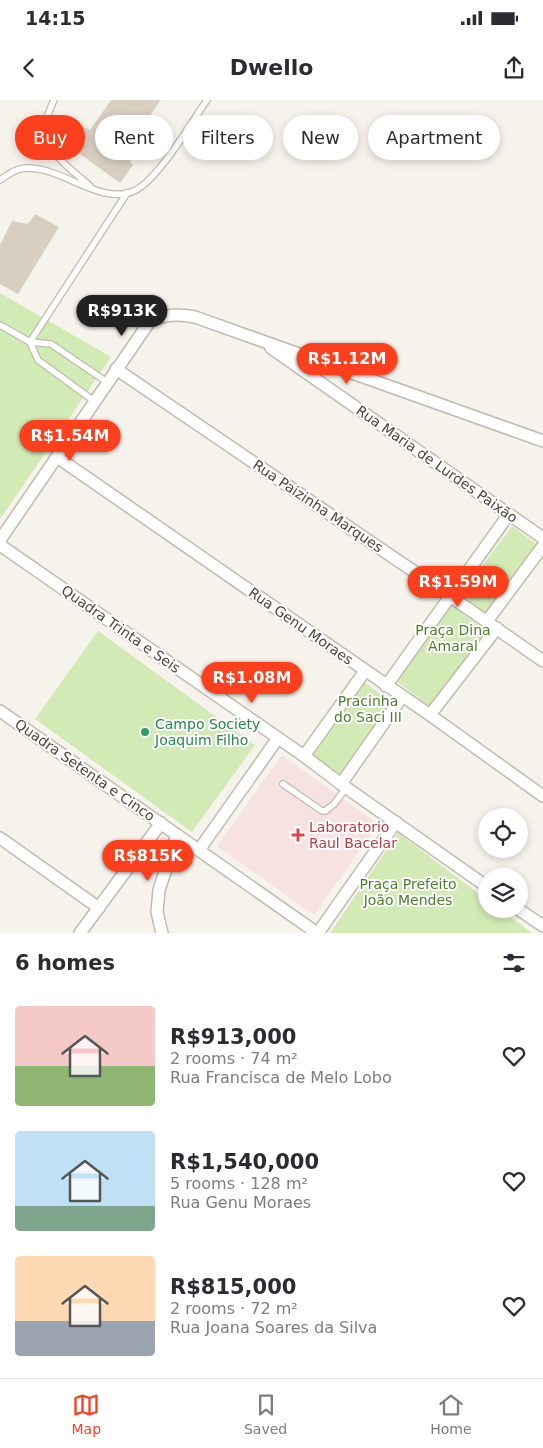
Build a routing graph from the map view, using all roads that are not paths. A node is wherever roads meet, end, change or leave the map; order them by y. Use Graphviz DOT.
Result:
graph roads {
  1 [pos="54,100"];
  2 [pos="207,100"];
  3 [pos="0,180"];
  4 [pos="94,189"];
  5 [pos="127,193"];
  6 [pos="0,324"];
  7 [pos="257,339"];
  8 [pos="30,342"];
  9 [pos="116,369"];
  10 [pos="107,382"];
  11 [pos="94,402"];
  12 [pos="543,441"];
  13 [pos="58,457"];
  14 [pos="510,514"];
  15 [pos="543,538"];
  16 [pos="0,540"];
  17 [pos="0,545"];
  18 [pos="543,546"];
  19 [pos="450,596"];
  20 [pos="492,624"];
  21 [pos="543,661"];
  22 [pos="365,671"];
  23 [pos="386,686"];
  24 [pos="402,697"];
  25 [pos="0,711"];
  26 [pos="430,715"];
  27 [pos="278,738"];
  28 [pos="304,756"];
  29 [pos="283,784"];
  30 [pos="344,786"];
  31 [pos="543,796"];
  32 [pos="396,822"];
  33 [pos="161,823"];
  34 [pos="177,835"];
  35 [pos="0,838"];
  36 [pos="199,850"];
  37 [pos="478,880"];
  38 [pos="98,908"];
  39 [pos="528,916"];
  40 [pos="543,926"];
  41 [pos="80,933"];
  42 [pos="162,933"];
  43 [pos="317,933"];
  1 -- 4 [label="lane"];
  2 -- 5 [label="lane"];
  3 -- 4 [label="lane"];
  4 -- 5 [label="lane"];
  5 -- 8 [label="lane"];
  6 -- 8 [label="lane"];
  7 -- 9 [label="street"];
  7 -- 12 [label="street"];
  7 -- 14 [label="street, Rua Maria de Lurdes Paixão"];
  8 -- 10 [label="lane"];
  8 -- 11 [label="lane"];
  9 -- 10 [label="street"];
  9 -- 19 [label="street, Rua Paizinha Marques"];
  10 -- 11 [label="street"];
  11 -- 13 [label="street"];
  13 -- 16 [label="street"];
  13 -- 22 [label="street, Rua Genu Moraes"];
  14 -- 15 [label="street, Rua Maria de Lurdes Paixão"];
  14 -- 19 [label="street"];
  17 -- 27 [label="street, Quadra Trinta e Seis"];
  18 -- 20 [label="street"];
  19 -- 20 [label="street, Rua Paizinha Marques"];
  19 -- 23 [label="street"];
  20 -- 21 [label="street, Rua Paizinha Marques"];
  20 -- 26 [label="street"];
  22 -- 23 [label="street, Rua Genu Moraes"];
  22 -- 28 [label="street"];
  23 -- 24 [label="street, Rua Genu Moraes"];
  24 -- 26 [label="street, Rua Genu Moraes"];
  24 -- 30 [label="street"];
  25 -- 33 [label="street, Quadra Setenta e Cinco"];
  26 -- 31 [label="street, Rua Genu Moraes"];
  27 -- 28 [label="street, Quadra Trinta e Seis"];
  27 -- 36 [label="street"];
  28 -- 30 [label="street, Quadra Trinta e Seis"];
  29 -- 30 [label="lane"];
  30 -- 32 [label="street, Quadra Trinta e Seis"];
  32 -- 37 [label="street, Quadra Trinta e Seis"];
  32 -- 43 [label="street"];
  33 -- 34 [label="street, Quadra Setenta e Cinco"];
  33 -- 38 [label="street"];
  34 -- 36 [label="street, Quadra Setenta e Cinco"];
  34 -- 42 [label="street"];
  35 -- 38 [label="street"];
  36 -- 43 [label="street, Quadra Setenta e Cinco"];
  38 -- 41 [label="street"];
  39 -- 40 [label="street"];
}
